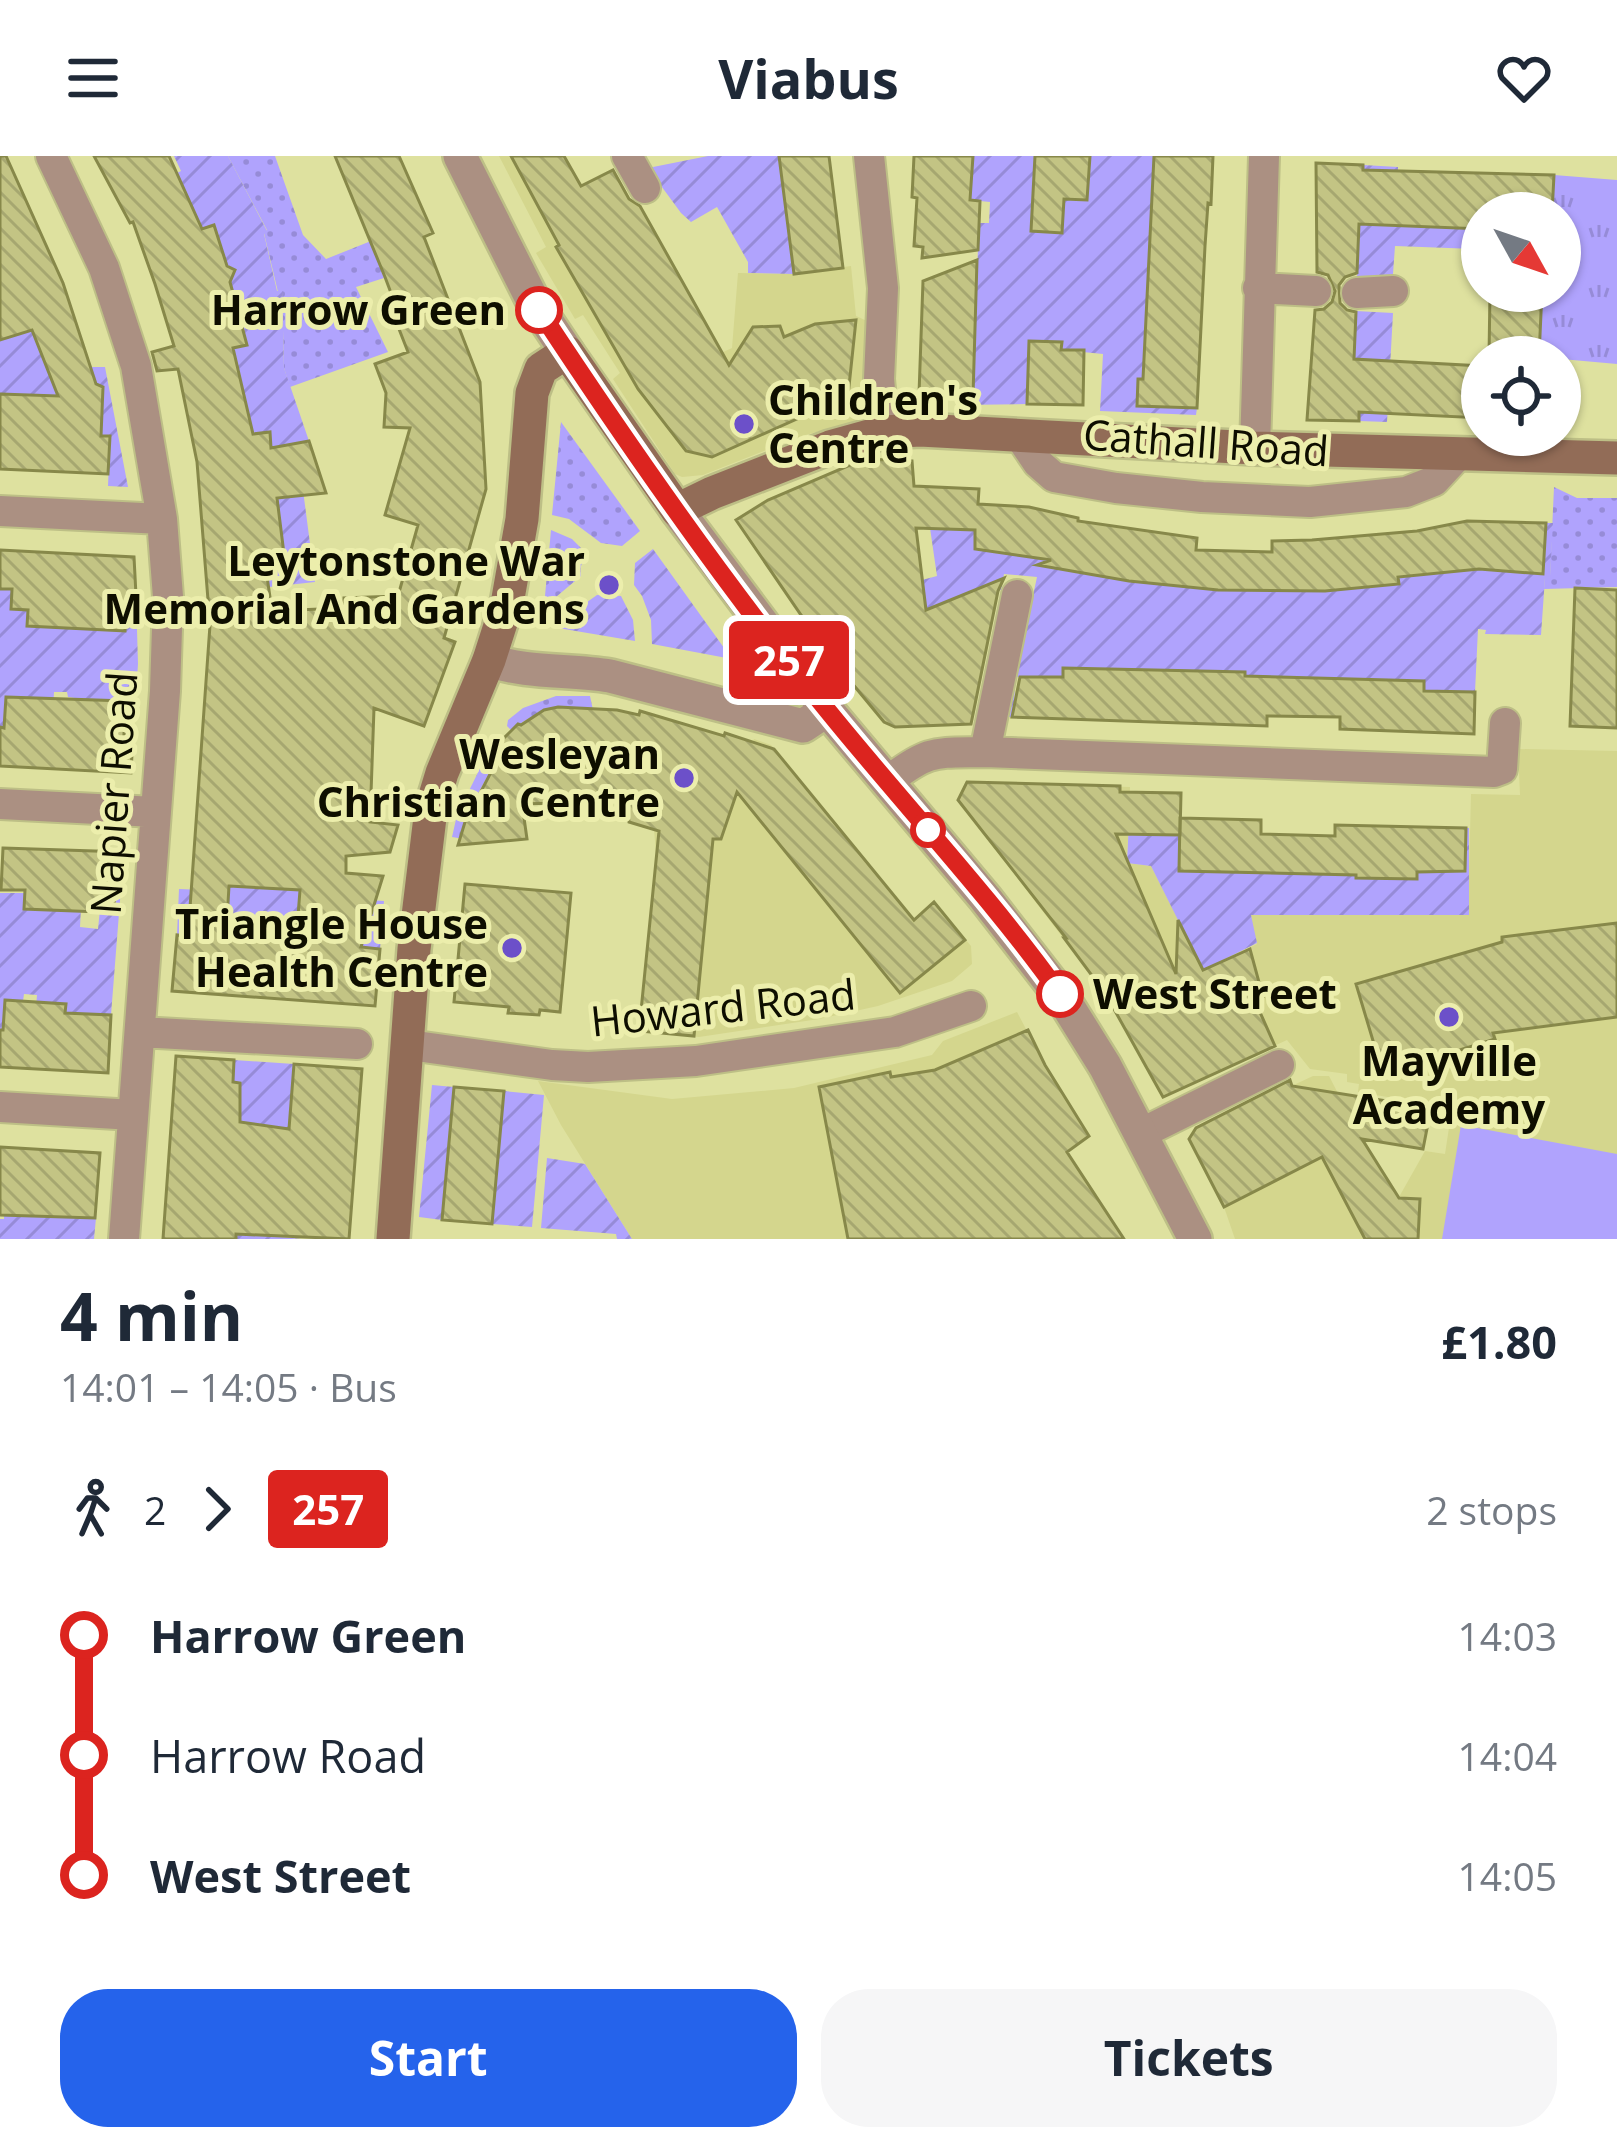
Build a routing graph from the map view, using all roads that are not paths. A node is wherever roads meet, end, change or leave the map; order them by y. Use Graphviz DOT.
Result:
graph roads {
  1 [pos="51,156"];
  2 [pos="460,156"];
  3 [pos="627,156"];
  4 [pos="869,156"];
  5 [pos="1264,156"];
  6 [pos="645,188"];
  7 [pos="1258,288"];
  8 [pos="1316,291"];
  9 [pos="1393,291"];
  10 [pos="1357,293"];
  11 [pos="567,352"];
  12 [pos="884,432"];
  13 [pos="1021,437"];
  14 [pos="1255,448"];
  15 [pos="1460,453"];
  16 [pos="1617,458"];
  17 [pos="677,510"];
  18 [pos="0,511"];
  19 [pos="162,519"];
  20 [pos="1017,595"];
  21 [pos="489,660"];
  22 [pos="827,710"];
  23 [pos="1505,723"];
  24 [pos="985,752"];
  25 [pos="888,781"];
  26 [pos="0,804"];
  27 [pos="155,812"];
  28 [pos="971,1006"];
  29 [pos="140,1032"];
  30 [pos="357,1044"];
  31 [pos="409,1045"];
  32 [pos="1279,1065"];
  33 [pos="0,1107"];
  34 [pos="133,1115"];
  35 [pos="1142,1133"];
  36 [pos="124,1239"];
  37 [pos="393,1239"];
  38 [pos="1195,1239"];
  1 -- 19 [label="street, Napier Road"];
  2 -- 11 [label="street"];
  3 -- 6 [label="street"];
  4 -- 12 [label="street"];
  5 -- 7 [label="street"];
  7 -- 8 [label="street"];
  7 -- 14 [label="street"];
  9 -- 10 [label="street"];
  11 -- 17 [label="main road"];
  11 -- 21 [label="main road"];
  12 -- 13 [label="main road, Cathall Road"];
  12 -- 17 [label="main road, Cathall Road"];
  13 -- 14 [label="main road, Cathall Road"];
  13 -- 15 [label="street, Cathall Road"];
  14 -- 15 [label="main road, Cathall Road"];
  15 -- 16 [label="main road, Cathall Road"];
  17 -- 22 [label="street"];
  18 -- 19 [label="street"];
  19 -- 27 [label="street, Napier Road"];
  20 -- 24 [label="street"];
  21 -- 22 [label="street"];
  21 -- 31 [label="main road"];
  22 -- 25 [label="street"];
  23 -- 24 [label="street"];
  24 -- 25 [label="street"];
  25 -- 35 [label="street"];
  26 -- 27 [label="street"];
  27 -- 29 [label="street, Napier Road"];
  28 -- 31 [label="street, Howard Road"];
  29 -- 30 [label="street"];
  29 -- 34 [label="street, Napier Road"];
  31 -- 37 [label="main road"];
  32 -- 35 [label="street"];
  33 -- 34 [label="street"];
  34 -- 36 [label="street, Napier Road"];
  35 -- 38 [label="street"];
}
